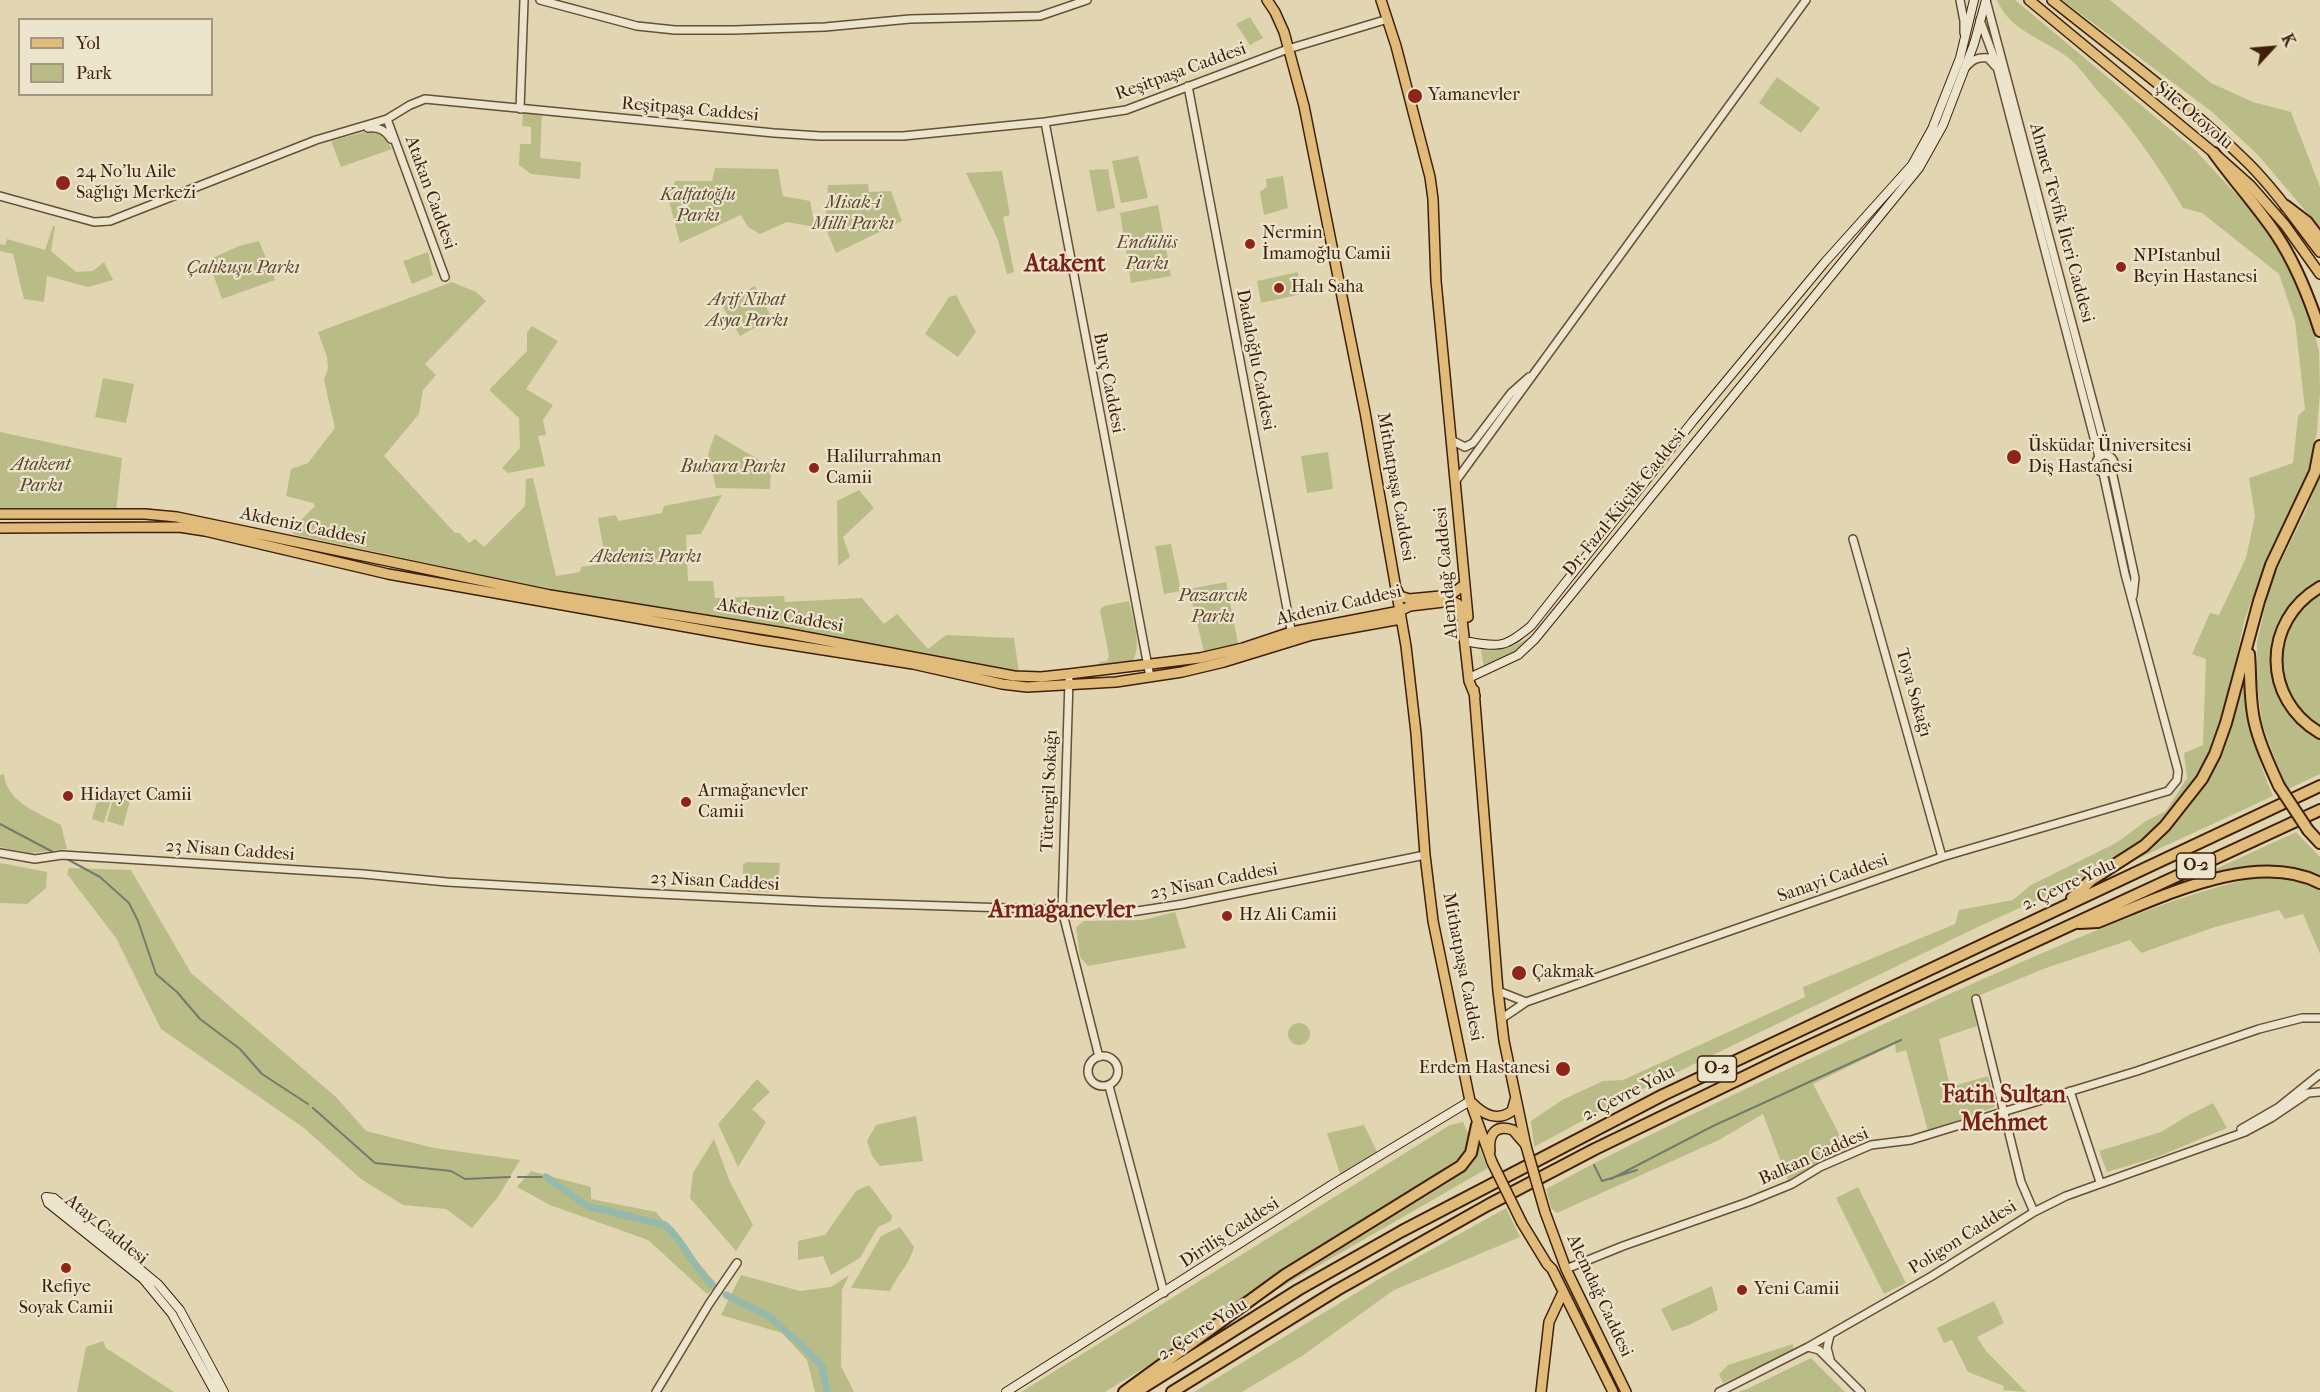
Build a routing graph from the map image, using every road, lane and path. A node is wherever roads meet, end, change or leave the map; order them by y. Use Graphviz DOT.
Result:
graph roads {
  1 [pos="524,0"];
  2 [pos="537,0"];
  3 [pos="1087,0"];
  4 [pos="1267,0"];
  5 [pos="1381,0"];
  6 [pos="1806,0"];
  7 [pos="1960,0"];
  8 [pos="1976,0"];
  9 [pos="1986,0"];
  10 [pos="2030,0"];
  11 [pos="2052,0"];
  12 [pos="554,2"];
  13 [pos="524,9"];
  14 [pos="1388,20"];
  15 [pos="1980,20"];
  16 [pos="1964,47"];
  17 [pos="1288,49"];
  18 [pos="1962,72"];
  19 [pos="2000,80"];
  20 [pos="1188,86"];
  21 [pos="520,109"];
  22 [pos="387,119"];
  23 [pos="1045,122"];
  24 [pos="353,129"];
  25 [pos="2214,153"];
  26 [pos="400,154"];
  27 [pos="0,196"];
  28 [pos="2286,206"];
  29 [pos="2320,239"];
  30 [pos="2320,252"];
  31 [pos="2320,274"];
  32 [pos="445,277"];
  33 [pos="1776,322"];
  34 [pos="1786,330"];
  35 [pos="2320,331"];
  36 [pos="1534,374"];
  37 [pos="1451,440"];
  38 [pos="2320,446"];
  39 [pos="2103,456"];
  40 [pos="2112,471"];
  41 [pos="2103,473"];
  42 [pos="1455,482"];
  43 [pos="0,514"];
  44 [pos="0,528"];
  45 [pos="1852,539"];
  46 [pos="1465,584"];
  47 [pos="2320,587"];
  48 [pos="1397,590"];
  49 [pos="2133,598"];
  50 [pos="1400,615"];
  51 [pos="1292,636"];
  52 [pos="1470,642"];
  53 [pos="2248,644"];
  54 [pos="1144,650"];
  55 [pos="1147,665"];
  56 [pos="1134,667"];
  57 [pos="1473,676"];
  58 [pos="1150,677"];
  59 [pos="1069,679"];
  60 [pos="1475,696"];
  61 [pos="2320,733"];
  62 [pos="2320,786"];
  63 [pos="2320,810"];
  64 [pos="2320,843"];
  65 [pos="0,853"];
  66 [pos="1425,855"];
  67 [pos="1942,857"];
  68 [pos="2320,883"];
  69 [pos="2066,905"];
  70 [pos="1062,910"];
  71 [pos="2073,923"];
  72 [pos="1498,991"];
  73 [pos="1976,999"];
  74 [pos="1526,1002"];
  75 [pos="2320,1018"];
  76 [pos="1501,1019"];
  77 [pos="1099,1057"];
  78 [pos="2320,1074"];
  79 [pos="1109,1086"];
  80 [pos="2320,1090"];
  81 [pos="2070,1091"];
  82 [pos="1516,1095"];
  83 [pos="1470,1101"];
  84 [pos="2005,1110"];
  85 [pos="1478,1125"];
  86 [pos="2235,1134"];
  87 [pos="1526,1146"];
  88 [pos="1492,1162"];
  89 [pos="2100,1182"];
  90 [pos="2034,1212"];
  91 [pos="737,1263"];
  92 [pos="1566,1269"];
  93 [pos="1563,1292"];
  94 [pos="1164,1293"];
  95 [pos="1830,1335"];
  96 [pos="1808,1347"];
  97 [pos="1831,1362"];
  98 [pos="208,1371"];
  99 [pos="215,1392"];
  100 [pos="224,1392"];
  101 [pos="656,1392"];
  102 [pos="1006,1392"];
  103 [pos="1124,1392"];
  104 [pos="1136,1392"];
  105 [pos="1172,1392"];
  106 [pos="1541,1392"];
  107 [pos="1613,1392"];
  108 [pos="1626,1392"];
  109 [pos="1719,1392"];
  110 [pos="1861,1392"];
  1 -- 13 [label="street"];
  2 -- 12 [label="street"];
  2 -- 13 [label="street"];
  3 -- 12 [label="street"];
  4 -- 17 [label="main road, Mithatpaşa Caddesi"];
  5 -- 14 [label="main road, Alemdağ Caddesi"];
  6 -- 36 [label="street"];
  7 -- 16 [label="street"];
  8 -- 15 [label="main road"];
  8 -- 16 [label="main road, Dr. Fazıl Küçük Caddesi"];
  9 -- 15 [label="main road, Dr. Fazıl Küçük Caddesi"];
  9 -- 39 [label="street, Ahmet Tevfik İleri Caddesi"];
  10 -- 25 [label="main road, Şile Otoyolu"];
  11 -- 28 [label="main road, Şile Otoyolu"];
  13 -- 21 [label="street"];
  14 -- 17 [label="street, Reşitpaşa Caddesi"];
  14 -- 37 [label="main road, Alemdağ Caddesi"];
  15 -- 18 [label="main road, Dr. Fazıl Küçük Caddesi"];
  15 -- 19 [label="street, Ahmet Tevfik İleri Caddesi"];
  16 -- 33 [label="main road, Dr. Fazıl Küçük Caddesi"];
  17 -- 20 [label="street, Reşitpaşa Caddesi"];
  17 -- 48 [label="main road, Mithatpaşa Caddesi"];
  18 -- 19 [label="street"];
  18 -- 34 [label="main road, Dr. Fazıl Küçük Caddesi"];
  19 -- 39 [label="street, Ahmet Tevfik İleri Caddesi"];
  20 -- 23 [label="street, Reşitpaşa Caddesi"];
  20 -- 51 [label="street, Dadaloğlu Caddesi"];
  21 -- 22 [label="street, Reşitpaşa Caddesi"];
  21 -- 23 [label="street, Reşitpaşa Caddesi"];
  22 -- 24 [label="street, Reşitpaşa Caddesi"];
  22 -- 26 [label="street, Atakan Caddesi"];
  23 -- 54 [label="street, Burç Caddesi"];
  24 -- 26 [label="street"];
  24 -- 27 [label="street, Reşitpaşa Caddesi"];
  25 -- 31 [label="main road, Şile Otoyolu"];
  25 -- 35 [label="highway"];
  26 -- 32 [label="street, Atakan Caddesi"];
  28 -- 29 [label="highway"];
  28 -- 30 [label="main road, Şile Otoyolu"];
  33 -- 34 [label="street"];
  33 -- 52 [label="main road, Dr. Fazıl Küçük Caddesi"];
  34 -- 57 [label="main road, Dr. Fazıl Küçük Caddesi"];
  36 -- 37 [label="street"];
  36 -- 42 [label="street"];
  37 -- 42 [label="main road, Alemdağ Caddesi"];
  38 -- 53 [label="highway"];
  39 -- 40 [label="street"];
  39 -- 41 [label="street"];
  40 -- 41 [label="street"];
  40 -- 49 [label="street"];
  41 -- 49 [label="street"];
  42 -- 46 [label="main road, Alemdağ Caddesi"];
  43 -- 59 [label="main road, Akdeniz Caddesi"];
  44 -- 59 [label="main road, Akdeniz Caddesi"];
  45 -- 67 [label="street, Toya Sokağı"];
  46 -- 48 [label="main road, Akdeniz Caddesi"];
  46 -- 52 [label="main road, Alemdağ Caddesi"];
  47 -- 61 [label="highway"];
  48 -- 50 [label="main road, Mithatpaşa Caddesi"];
  49 -- 67 [label="street, Sanayi Caddesi"];
  50 -- 51 [label="main road, Akdeniz Caddesi"];
  50 -- 60 [label="main road, Akdeniz Caddesi"];
  50 -- 66 [label="main road, Mithatpaşa Caddesi"];
  51 -- 55 [label="main road, Akdeniz Caddesi"];
  51 -- 58 [label="main road, Akdeniz Caddesi"];
  52 -- 57 [label="main road, Alemdağ Caddesi"];
  53 -- 64 [label="highway, bridge"];
  53 -- 69 [label="highway"];
  54 -- 55 [label="street, Burç Caddesi"];
  54 -- 56 [label="street"];
  55 -- 56 [label="main road, Akdeniz Caddesi"];
  55 -- 58 [label="street, Burç Caddesi"];
  56 -- 59 [label="main road, Akdeniz Caddesi"];
  57 -- 60 [label="main road, Alemdağ Caddesi"];
  58 -- 59 [label="main road, Akdeniz Caddesi"];
  59 -- 70 [label="street, Tütengil Sokağı"];
  60 -- 72 [label="main road, Alemdağ Caddesi"];
  62 -- 69 [label="highway, 2. Çevre Yolu / O-2"];
  63 -- 71 [label="highway, 2. Çevre Yolu / O-2"];
  65 -- 70 [label="street, 23 Nisan Caddesi"];
  66 -- 70 [label="street, 23 Nisan Caddesi"];
  66 -- 83 [label="main road, Mithatpaşa Caddesi"];
  67 -- 74 [label="street, Sanayi Caddesi"];
  68 -- 71 [label="highway"];
  69 -- 104 [label="highway, 2. Çevre Yolu / O-2"];
  70 -- 77 [label="street, Tütengil Sokağı"];
  71 -- 105 [label="highway, 2. Çevre Yolu / O-2"];
  72 -- 74 [label="street"];
  72 -- 76 [label="main road, Alemdağ Caddesi"];
  73 -- 84 [label="street"];
  74 -- 76 [label="street, Sanayi Caddesi"];
  75 -- 81 [label="street, Balkan Caddesi"];
  76 -- 82 [label="main road, Alemdağ Caddesi"];
  77 -- 79 [label="street"];
  77 -- 79 [label="street"];
  78 -- 80 [label="street"];
  78 -- 86 [label="street"];
  79 -- 94 [label="street"];
  80 -- 86 [label="street"];
  81 -- 84 [label="street, Balkan Caddesi"];
  81 -- 89 [label="street"];
  82 -- 83 [label="main road"];
  82 -- 87 [label="main road, Alemdağ Caddesi"];
  83 -- 85 [label="main road, Mithatpaşa Caddesi"];
  83 -- 94 [label="main road, Diriliş Caddesi"];
  84 -- 90 [label="street"];
  84 -- 92 [label="street, Balkan Caddesi"];
  85 -- 88 [label="main road, Mithatpaşa Caddesi"];
  85 -- 103 [label="highway"];
  86 -- 89 [label="street, Poligon Caddesi"];
  87 -- 88 [label="main road"];
  87 -- 92 [label="main road, Alemdağ Caddesi, bridge"];
  88 -- 93 [label="main road, Alemdağ Caddesi, bridge"];
  89 -- 90 [label="street, Poligon Caddesi"];
  90 -- 95 [label="street, Poligon Caddesi"];
  91 -- 101 [label="street"];
  92 -- 108 [label="main road, Alemdağ Caddesi"];
  93 -- 106 [label="main road"];
  93 -- 107 [label="main road, Alemdağ Caddesi"];
  94 -- 102 [label="main road, Diriliş Caddesi"];
  95 -- 96 [label="street, Poligon Caddesi"];
  95 -- 97 [label="street"];
  96 -- 97 [label="street"];
  96 -- 109 [label="street, Poligon Caddesi"];
  97 -- 110 [label="street"];
  98 -- 98 [label="main road, Atay Caddesi"];
  98 -- 99 [label="main road, Atay Caddesi"];
  98 -- 100 [label="main road, Atay Caddesi"];
}
